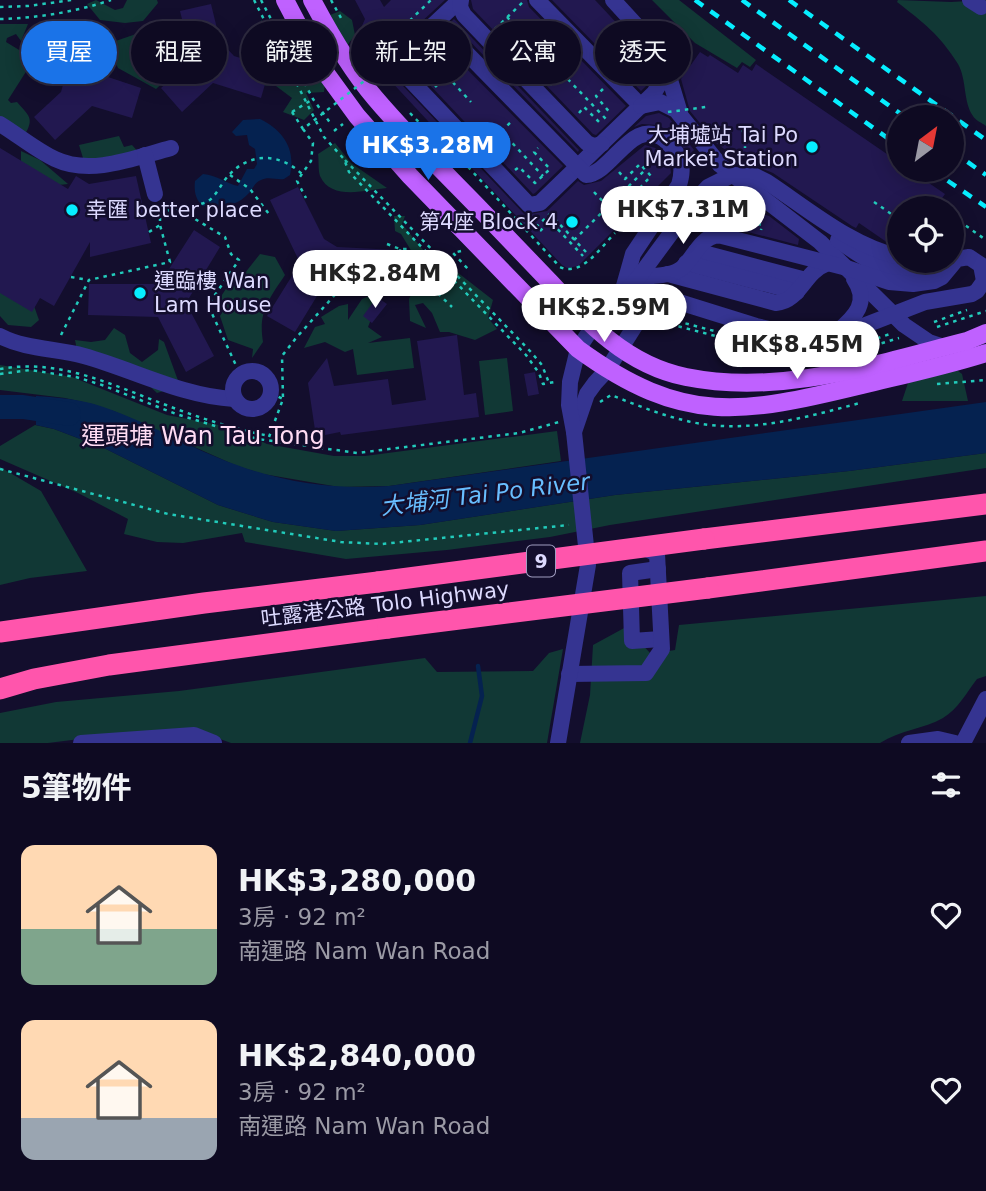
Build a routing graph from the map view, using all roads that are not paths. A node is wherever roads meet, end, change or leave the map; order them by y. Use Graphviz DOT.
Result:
graph roads {
  1 [pos="285,0"];
  2 [pos="312,0"];
  3 [pos="460,0"];
  4 [pos="613,0"];
  5 [pos="530,1"];
  6 [pos="438,21"];
  7 [pos="633,21"];
  8 [pos="471,58"];
  9 [pos="414,84"];
  10 [pos="659,84"];
  11 [pos="669,84"];
  12 [pos="641,106"];
  13 [pos="675,115"];
  14 [pos="0,124"];
  15 [pos="602,144"];
  16 [pos="171,148"];
  17 [pos="145,155"];
  18 [pos="577,168"];
  19 [pos="732,175"];
  20 [pos="155,194"];
  21 [pos="825,221"];
  22 [pos="695,252"];
  23 [pos="887,253"];
  24 [pos="964,256"];
  25 [pos="847,268"];
  26 [pos="887,268"];
  27 [pos="945,273"];
  28 [pos="668,274"];
  29 [pos="811,276"];
  30 [pos="638,278"];
  31 [pos="621,296"];
  32 [pos="679,302"];
  33 [pos="925,302"];
  34 [pos="892,314"];
  35 [pos="592,328"];
  36 [pos="986,333"];
  37 [pos="834,334"];
  38 [pos="917,335"];
  39 [pos="0,337"];
  40 [pos="944,347"];
  41 [pos="620,348"];
  42 [pos="578,349"];
  43 [pos="986,353"];
  44 [pos="607,370"];
  45 [pos="234,399"];
  46 [pos="567,427"];
  47 [pos="986,504"];
  48 [pos="587,544"];
  49 [pos="986,551"];
  50 [pos="658,569"];
  51 [pos="0,627"];
  52 [pos="26,628"];
  53 [pos="0,632"];
  54 [pos="661,639"];
  55 [pos="569,674"];
  56 [pos="0,689"];
  57 [pos="985,701"];
  58 [pos="81,743"];
  59 [pos="215,743"];
  60 [pos="558,743"];
  61 [pos="909,743"];
  62 [pos="955,743"];
  63 [pos="963,743"];
  1 -- 42 [label="main road"];
  2 -- 35 [label="main road"];
  3 -- 6 [label="street"];
  3 -- 15 [label="street"];
  4 -- 7 [label="street"];
  5 -- 12 [label="street"];
  8 -- 18 [label="street"];
  9 -- 18 [label="street"];
  10 -- 12 [label="street"];
  11 -- 13 [label="street"];
  12 -- 13 [label="street"];
  12 -- 15 [label="street"];
  13 -- 19 [label="street"];
  14 -- 17 [label="street"];
  15 -- 18 [label="street"];
  16 -- 17 [label="street"];
  17 -- 20 [label="street"];
  18 -- 31 [label="street"];
  19 -- 21 [label="street"];
  19 -- 25 [label="street"];
  19 -- 30 [label="street"];
  21 -- 23 [label="street"];
  21 -- 26 [label="street"];
  22 -- 28 [label="street"];
  22 -- 29 [label="street"];
  22 -- 29 [label="street"];
  24 -- 33 [label="street"];
  25 -- 27 [label="street"];
  25 -- 29 [label="street"];
  25 -- 34 [label="street"];
  25 -- 37 [label="street"];
  28 -- 29 [label="street"];
  28 -- 30 [label="street"];
  30 -- 31 [label="street"];
  30 -- 32 [label="street"];
  31 -- 35 [label="street"];
  32 -- 37 [label="street"];
  32 -- 41 [label="street"];
  33 -- 34 [label="street"];
  33 -- 38 [label="street"];
  34 -- 37 [label="street"];
  34 -- 38 [label="street"];
  35 -- 41 [label="main road"];
  35 -- 42 [label="street"];
  36 -- 40 [label="main road"];
  38 -- 40 [label="street"];
  39 -- 45 [label="street"];
  40 -- 41 [label="main road"];
  41 -- 44 [label="street"];
  42 -- 44 [label="main road"];
  42 -- 46 [label="street"];
  43 -- 44 [label="main road"];
  44 -- 46 [label="street"];
  45 -- 45 [label="street"];
  46 -- 48 [label="street"];
  47 -- 52 [label="highway, 吐露港公路 Tolo Highway / 9, bridge"];
  48 -- 50 [label="street"];
  48 -- 55 [label="street"];
  49 -- 56 [label="highway, 吐露港公路 Tolo Highway / 9, bridge"];
  50 -- 54 [label="street"];
  50 -- 54 [label="street"];
  51 -- 52 [label="highway"];
  52 -- 53 [label="highway, 吐露港公路 Tolo Highway / 9"];
  54 -- 55 [label="street"];
  55 -- 60 [label="street"];
  57 -- 63 [label="street"];
  58 -- 59 [label="street"];
  61 -- 62 [label="street"];
}
